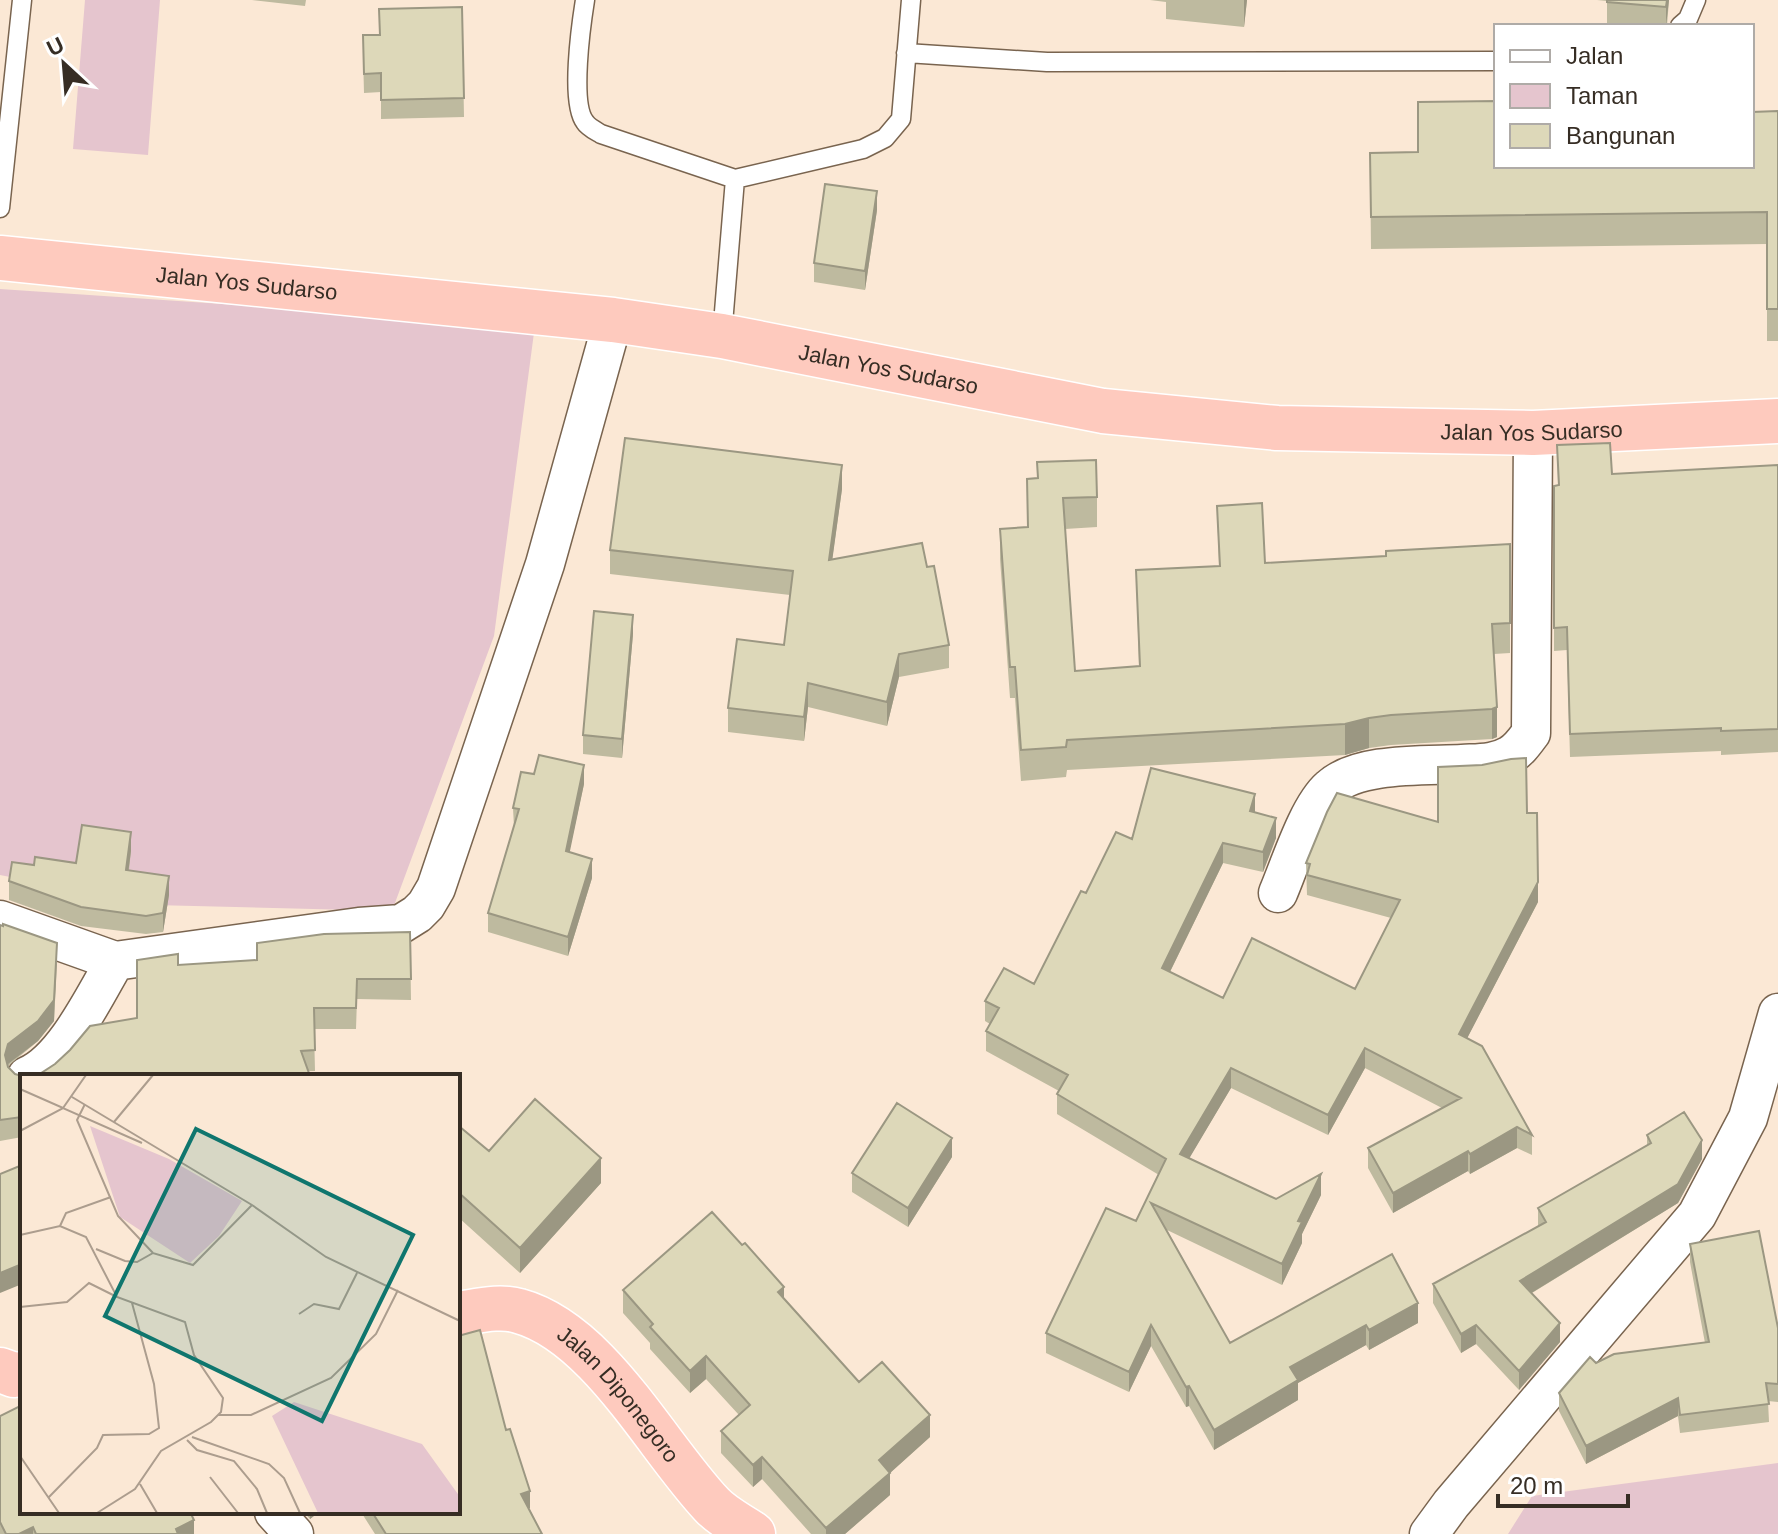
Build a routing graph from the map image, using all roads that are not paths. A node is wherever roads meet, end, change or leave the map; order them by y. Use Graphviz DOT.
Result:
graph roads {
  1 [pos="22,0"];
  2 [pos="585,0"];
  3 [pos="911,0"];
  4 [pos="1696,0"];
  5 [pos="1682,24"];
  6 [pos="906,53"];
  7 [pos="1494,61"];
  8 [pos="735,179"];
  9 [pos="0,208"];
  10 [pos="0,258"];
  11 [pos="613,320"];
  12 [pos="722,336"];
  13 [pos="1778,421"];
  14 [pos="1533,433"];
  15 [pos="1278,893"];
  16 [pos="0,920"];
  17 [pos="115,961"];
  18 [pos="1778,1013"];
  19 [pos="31,1074"];
  20 [pos="20,1079"];
  21 [pos="0,1087"];
  22 [pos="460,1314"];
  23 [pos="276,1514"];
  24 [pos="294,1534"];
  25 [pos="753,1534"];
  26 [pos="1429,1534"];
  1 -- 9 [label="lane"];
  2 -- 8 [label="lane"];
  3 -- 6 [label="lane"];
  4 -- 5 [label="lane"];
  6 -- 7 [label="lane"];
  6 -- 8 [label="lane"];
  8 -- 12 [label="lane"];
  10 -- 11 [label="highway, Jalan Yos Sudarso"];
  11 -- 12 [label="highway, Jalan Yos Sudarso"];
  11 -- 17 [label="street"];
  12 -- 14 [label="highway, Jalan Yos Sudarso"];
  13 -- 14 [label="highway, Jalan Yos Sudarso"];
  14 -- 15 [label="street"];
  16 -- 17 [label="street"];
  17 -- 19 [label="street"];
  18 -- 26 [label="street"];
  20 -- 21 [label="street"];
  22 -- 25 [label="highway, Jalan Diponegoro"];
  23 -- 24 [label="street"];
}
